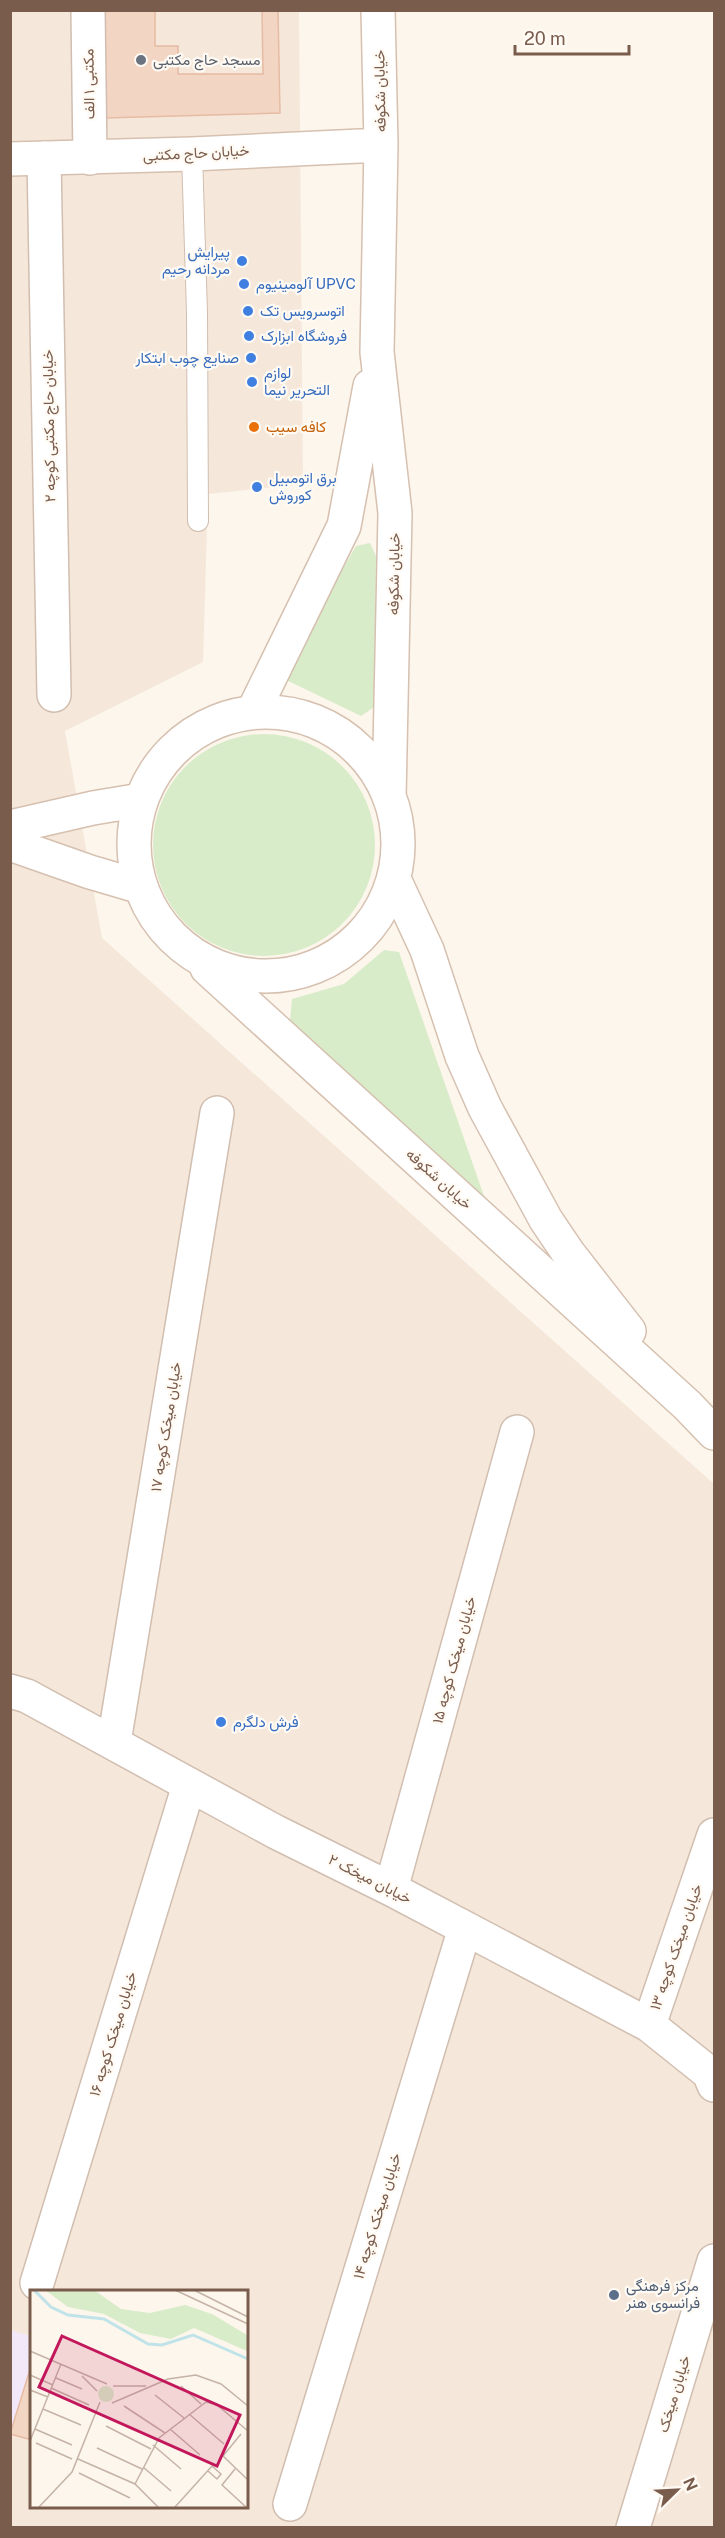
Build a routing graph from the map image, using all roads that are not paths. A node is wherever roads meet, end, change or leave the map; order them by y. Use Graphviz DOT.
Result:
graph roads {
  1 [pos="88,10"];
  2 [pos="378,10"];
  3 [pos="381,145"];
  4 [pos="192,154"];
  5 [pos="44,158"];
  6 [pos="90,158"];
  7 [pos="10,159"];
  8 [pos="377,352"];
  9 [pos="198,521"];
  10 [pos="54,695"];
  11 [pos="253,712"];
  12 [pos="389,796"];
  13 [pos="141,801"];
  14 [pos="10,827"];
  15 [pos="10,844"];
  16 [pos="394,879"];
  17 [pos="141,887"];
  18 [pos="190,952"];
  19 [pos="217,1113"];
  20 [pos="687,1405"];
  21 [pos="517,1432"];
  22 [pos="714,1433"];
  23 [pos="10,1691"];
  24 [pos="114,1742"];
  25 [pos="189,1785"];
  26 [pos="714,1835"];
  27 [pos="391,1889"];
  28 [pos="465,1928"];
  29 [pos="648,2025"];
  30 [pos="714,2085"];
  31 [pos="714,2261"];
  32 [pos="37,2283"];
  33 [pos="290,2504"];
  34 [pos="633,2528"];
  1 -- 6 [label="street, مکتبی ۱ الف"];
  2 -- 3 [label="street, خیابان شکوفه"];
  3 -- 4 [label="street, خیابان حاج مکتبی"];
  3 -- 8 [label="street, خیابان شکوفه"];
  4 -- 6 [label="street, خیابان حاج مکتبی"];
  4 -- 9 [label="lane"];
  5 -- 6 [label="street, خیابان حاج مکتبی"];
  5 -- 7 [label="street, خیابان حاج مکتبی"];
  5 -- 10 [label="street, خیابان حاج مکتبی کوچه ۲"];
  8 -- 11 [label="street, خیابان شکوفه"];
  8 -- 12 [label="street, خیابان شکوفه"];
  11 -- 12 [label="street"];
  11 -- 13 [label="street"];
  12 -- 16 [label="street"];
  13 -- 14 [label="street"];
  13 -- 17 [label="street"];
  15 -- 17 [label="street"];
  16 -- 18 [label="street"];
  16 -- 20 [label="street, خیابان شکوفه"];
  17 -- 18 [label="street"];
  18 -- 20 [label="street, خیابان شکوفه"];
  19 -- 24 [label="street, خیابان میخک کوچه ۱۷"];
  20 -- 22 [label="street, خیابان شکوفه"];
  21 -- 27 [label="street, خیابان میخک کوچه ۱۵"];
  23 -- 24 [label="street, خیابان میخک ۲"];
  24 -- 25 [label="street, خیابان میخک ۲"];
  25 -- 27 [label="street, خیابان میخک ۲"];
  25 -- 32 [label="street, خیابان میخک کوچه ۱۶"];
  26 -- 29 [label="street, خیابان میخک کوچه ۱۳"];
  27 -- 28 [label="street, خیابان میخک ۲"];
  28 -- 29 [label="street, خیابان میخک ۲"];
  28 -- 33 [label="street, خیابان میخک کوچه ۱۴"];
  29 -- 30 [label="street, خیابان میخک ۲"];
  31 -- 34 [label="street, خیابان میخک"];
}
